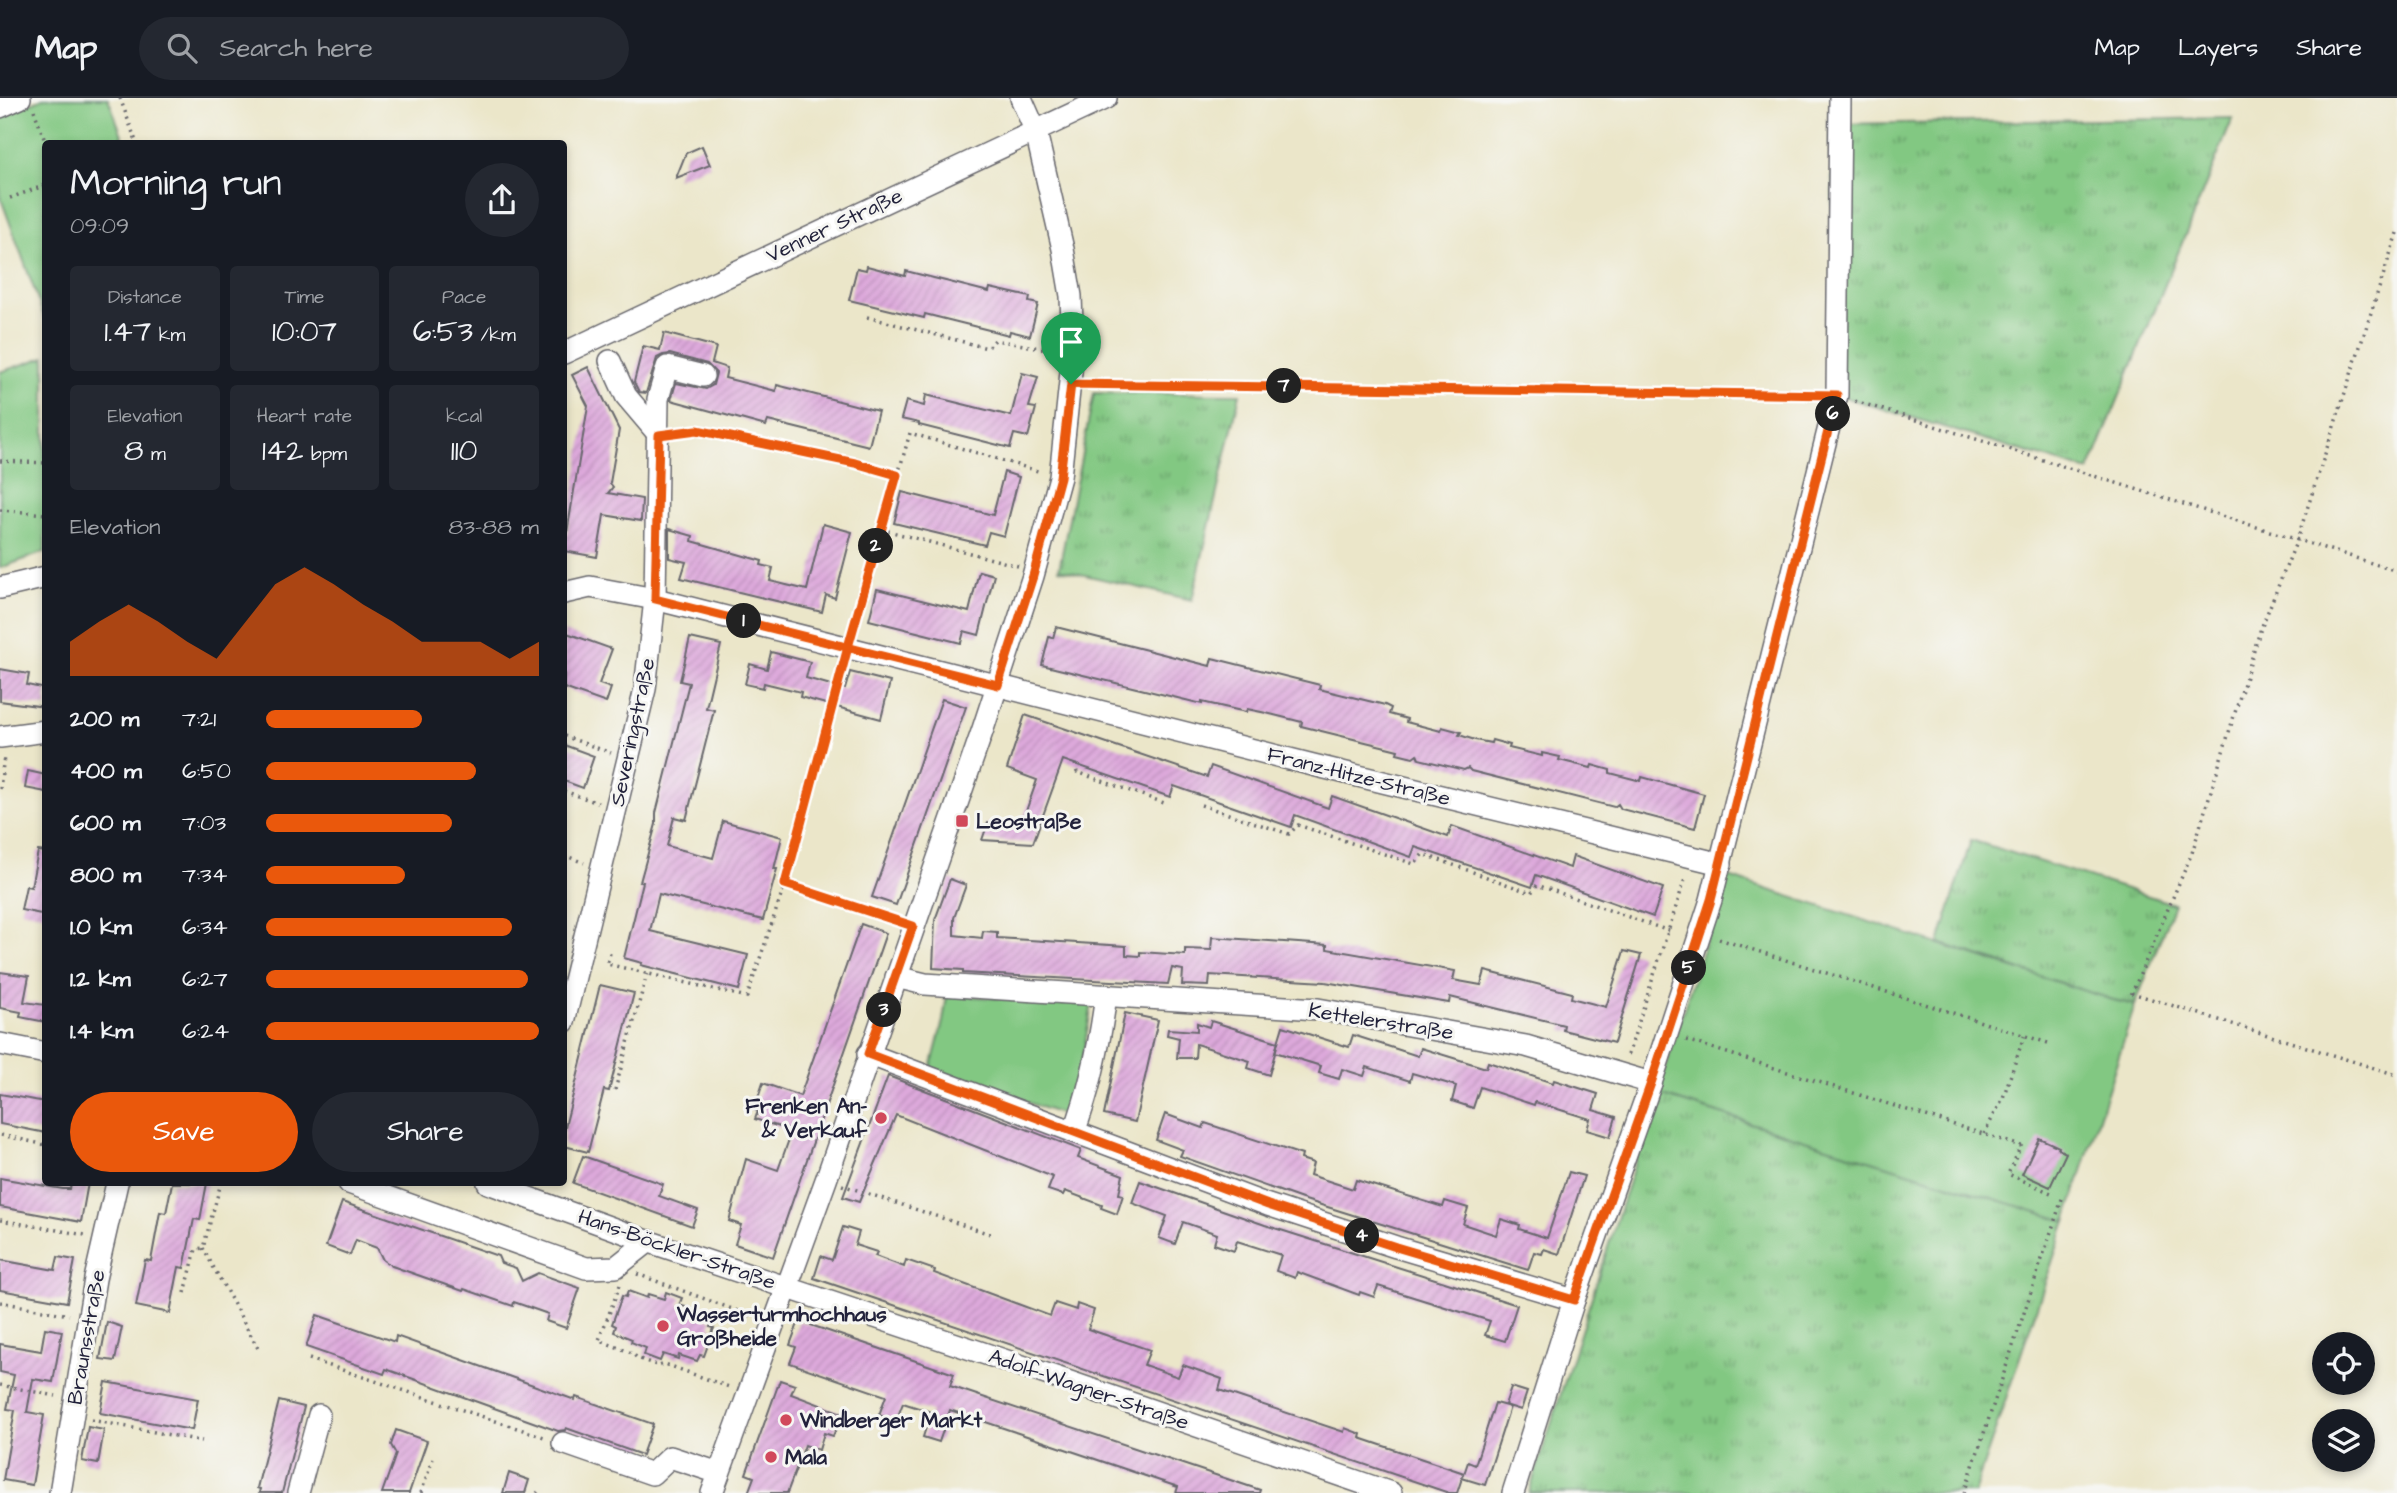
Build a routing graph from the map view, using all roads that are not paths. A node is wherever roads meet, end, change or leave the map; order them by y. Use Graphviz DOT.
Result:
graph roads {
  1 [pos="1021,98"];
  2 [pos="1106,98"];
  3 [pos="1840,98"];
  4 [pos="26,102"];
  5 [pos="0,107"];
  6 [pos="1036,132"];
  7 [pos="567,352"];
  8 [pos="610,361"];
  9 [pos="703,376"];
  10 [pos="659,435"];
  11 [pos="42,578"];
  12 [pos="0,588"];
  13 [pos="567,592"];
  14 [pos="655,599"];
  15 [pos="998,685"];
  16 [pos="42,732"];
  17 [pos="1,737"];
  18 [pos="1721,864"];
  19 [pos="896,977"];
  20 [pos="1106,995"];
  21 [pos="567,1010"];
  22 [pos="0,1044"];
  23 [pos="42,1052"];
  24 [pos="868,1054"];
  25 [pos="1651,1083"];
  26 [pos="1074,1132"];
  27 [pos="116,1186"];
  28 [pos="357,1186"];
  29 [pos="519,1188"];
  30 [pos="649,1241"];
  31 [pos="786,1286"];
  32 [pos="1574,1300"];
  33 [pos="319,1415"];
  34 [pos="563,1443"];
  35 [pos="716,1483"];
  36 [pos="60,1493"];
  37 [pos="298,1493"];
  38 [pos="1391,1493"];
  39 [pos="1513,1493"];
  1 -- 6 [label="street"];
  2 -- 6 [label="street, Venner Straße"];
  3 -- 18 [label="street"];
  4 -- 5 [label="street"];
  6 -- 7 [label="street, Venner Straße"];
  6 -- 15 [label="street"];
  8 -- 10 [label="street"];
  9 -- 10 [label="street, Severingstraße"];
  10 -- 14 [label="street, Severingstraße"];
  11 -- 12 [label="street"];
  13 -- 14 [label="street, Franz-Hitze-Straße"];
  14 -- 15 [label="street, Franz-Hitze-Straße"];
  14 -- 21 [label="street, Severingstraße"];
  15 -- 18 [label="street, Franz-Hitze-Straße"];
  15 -- 19 [label="street"];
  16 -- 17 [label="street"];
  18 -- 25 [label="street"];
  19 -- 20 [label="street, Kettelerstraße"];
  19 -- 24 [label="street"];
  20 -- 25 [label="street, Kettelerstraße"];
  20 -- 26 [label="street"];
  22 -- 23 [label="street"];
  24 -- 26 [label="street"];
  24 -- 31 [label="street"];
  25 -- 32 [label="street"];
  26 -- 32 [label="street"];
  27 -- 36 [label="street, Braunsstraße"];
  28 -- 30 [label="street"];
  29 -- 30 [label="street, Hans-Böckler-Straße"];
  30 -- 31 [label="street, Hans-Böckler-Straße"];
  31 -- 35 [label="street"];
  31 -- 38 [label="street, Adolf-Wagner-Straße"];
  32 -- 39 [label="street"];
  33 -- 37 [label="street"];
  34 -- 35 [label="street"];
}
